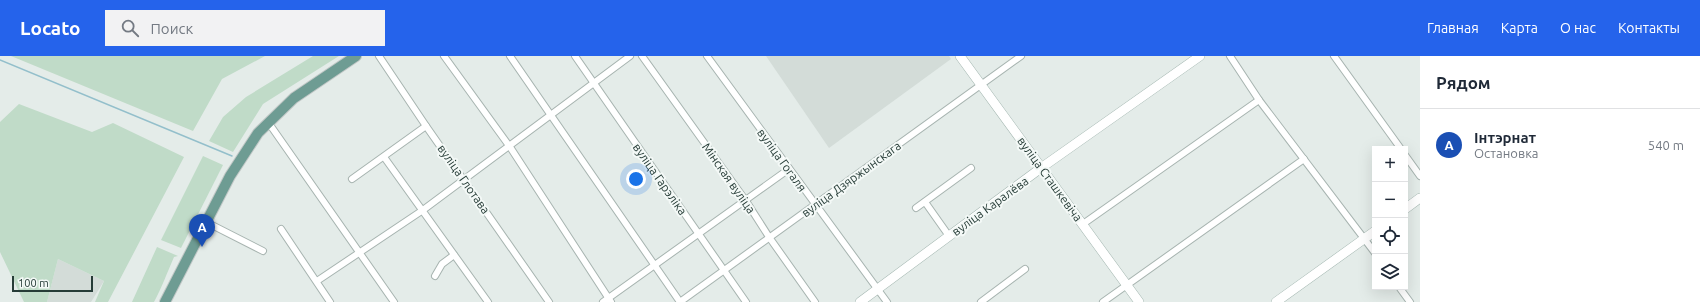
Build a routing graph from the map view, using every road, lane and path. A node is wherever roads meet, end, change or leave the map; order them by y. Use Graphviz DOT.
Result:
graph roads {
  1 [pos="356,56"];
  2 [pos="379,56"];
  3 [pos="444,56"];
  4 [pos="510,56"];
  5 [pos="575,56"];
  6 [pos="630,56"];
  7 [pos="642,56"];
  8 [pos="707,56"];
  9 [pos="960,56"];
  10 [pos="1021,56"];
  11 [pos="1200,56"];
  12 [pos="1230,56"];
  13 [pos="1334,56"];
  14 [pos="594,83"];
  15 [pos="981,85"];
  16 [pos="1259,100"];
  17 [pos="551,114"];
  18 [pos="268,122"];
  19 [pos="426,126"];
  20 [pos="1399,146"];
  21 [pos="510,147"];
  22 [pos="384,157"];
  23 [pos="1304,159"];
  24 [pos="1408,159"];
  25 [pos="971,168"];
  26 [pos="1042,168"];
  27 [pos="789,169"];
  28 [pos="1420,176"];
  29 [pos="352,179"];
  30 [pos="464,179"];
  31 [pos="1420,198"];
  32 [pos="746,201"];
  33 [pos="925,202"];
  34 [pos="815,204"];
  35 [pos="1408,207"];
  36 [pos="916,208"];
  37 [pos="423,210"];
  38 [pos="206,222"];
  39 [pos="1083,224"];
  40 [pos="281,229"];
  41 [pos="1372,233"];
  42 [pos="698,235"];
  43 [pos="949,236"];
  44 [pos="769,237"];
  45 [pos="1365,239"];
  46 [pos="1372,249"];
  47 [pos="263,251"];
  48 [pos="359,253"];
  49 [pos="454,255"];
  50 [pos="654,266"];
  51 [pos="1025,269"];
  52 [pos="724,271"];
  53 [pos="435,276"];
  54 [pos="317,281"];
  55 [pos="1126,285"];
  56 [pos="878,290"];
  57 [pos="1401,290"];
  58 [pos="608,301"];
  59 [pos="165,302"];
  60 [pos="330,302"];
  61 [pos="394,302"];
  62 [pos="488,302"];
  63 [pos="549,302"];
  64 [pos="680,302"];
  65 [pos="746,302"];
  66 [pos="815,302"];
  67 [pos="860,302"];
  68 [pos="887,302"];
  69 [pos="981,302"];
  70 [pos="1103,302"];
  71 [pos="1139,302"];
  72 [pos="1276,302"];
  73 [pos="1410,302"];
  1 -- 18 [label="main road"];
  2 -- 19 [label="street, вуліца Глотава"];
  3 -- 21 [label="street"];
  4 -- 17 [label="street"];
  5 -- 14 [label="street, вуліца Гарэліка"];
  6 -- 14 [label="street"];
  7 -- 32 [label="street, Мінская вуліца"];
  8 -- 27 [label="street, вуліца Гогаля"];
  9 -- 15 [label="street, вуліца Сташкевіча"];
  10 -- 15 [label="street, вуліца Дзяржынскага"];
  11 -- 26 [label="street, вуліца Каралёва"];
  12 -- 16 [label="street"];
  13 -- 20 [label="street"];
  14 -- 17 [label="street"];
  14 -- 42 [label="street, вуліца Гарэліка"];
  15 -- 26 [label="street, вуліца Сташкевіча"];
  15 -- 34 [label="street, вуліца Дзяржынскага"];
  16 -- 23 [label="street"];
  16 -- 39 [label="street"];
  17 -- 21 [label="street"];
  17 -- 50 [label="street"];
  18 -- 38 [label="main road"];
  18 -- 48 [label="street"];
  19 -- 22 [label="street"];
  19 -- 30 [label="street, вуліца Глотава"];
  21 -- 30 [label="street"];
  21 -- 58 [label="street"];
  22 -- 29 [label="street"];
  22 -- 37 [label="street"];
  23 -- 45 [label="street"];
  23 -- 55 [label="street"];
  24 -- 28 [label="street"];
  25 -- 33 [label="street"];
  26 -- 39 [label="street, вуліца Сташкевіча"];
  26 -- 43 [label="street, вуліца Каралёва"];
  27 -- 32 [label="street"];
  27 -- 34 [label="street, вуліца Гогаля"];
  30 -- 37 [label="street"];
  30 -- 63 [label="street, вуліца Глотава"];
  31 -- 35 [label="street"];
  32 -- 42 [label="street"];
  32 -- 44 [label="street, Мінская вуліца"];
  33 -- 36 [label="street"];
  33 -- 43 [label="street"];
  34 -- 44 [label="street, вуліца Дзяржынскага"];
  34 -- 56 [label="street, вуліца Гогаля"];
  37 -- 48 [label="street"];
  37 -- 49 [label="street"];
  38 -- 47 [label="street"];
  38 -- 59 [label="main road"];
  39 -- 55 [label="street, вуліца Сташкевіча"];
  40 -- 54 [label="street"];
  41 -- 45 [label="street"];
  42 -- 50 [label="street"];
  42 -- 52 [label="street, вуліца Гарэліка"];
  43 -- 56 [label="street, вуліца Каралёва"];
  44 -- 52 [label="street, вуліца Дзяржынскага"];
  44 -- 66 [label="street, Мінская вуліца"];
  45 -- 46 [label="street"];
  45 -- 72 [label="street"];
  48 -- 54 [label="street"];
  48 -- 61 [label="street"];
  49 -- 53 [label="street"];
  49 -- 62 [label="street"];
  50 -- 58 [label="street"];
  50 -- 64 [label="street"];
  51 -- 69 [label="street"];
  52 -- 64 [label="street, вуліца Дзяржынскага"];
  52 -- 65 [label="street, вуліца Гарэліка"];
  54 -- 60 [label="street"];
  55 -- 70 [label="street"];
  55 -- 71 [label="street, вуліца Сташкевіча"];
  56 -- 67 [label="street, вуліца Каралёва"];
  56 -- 68 [label="street, вуліца Гогаля"];
  57 -- 73 [label="street"];
}
